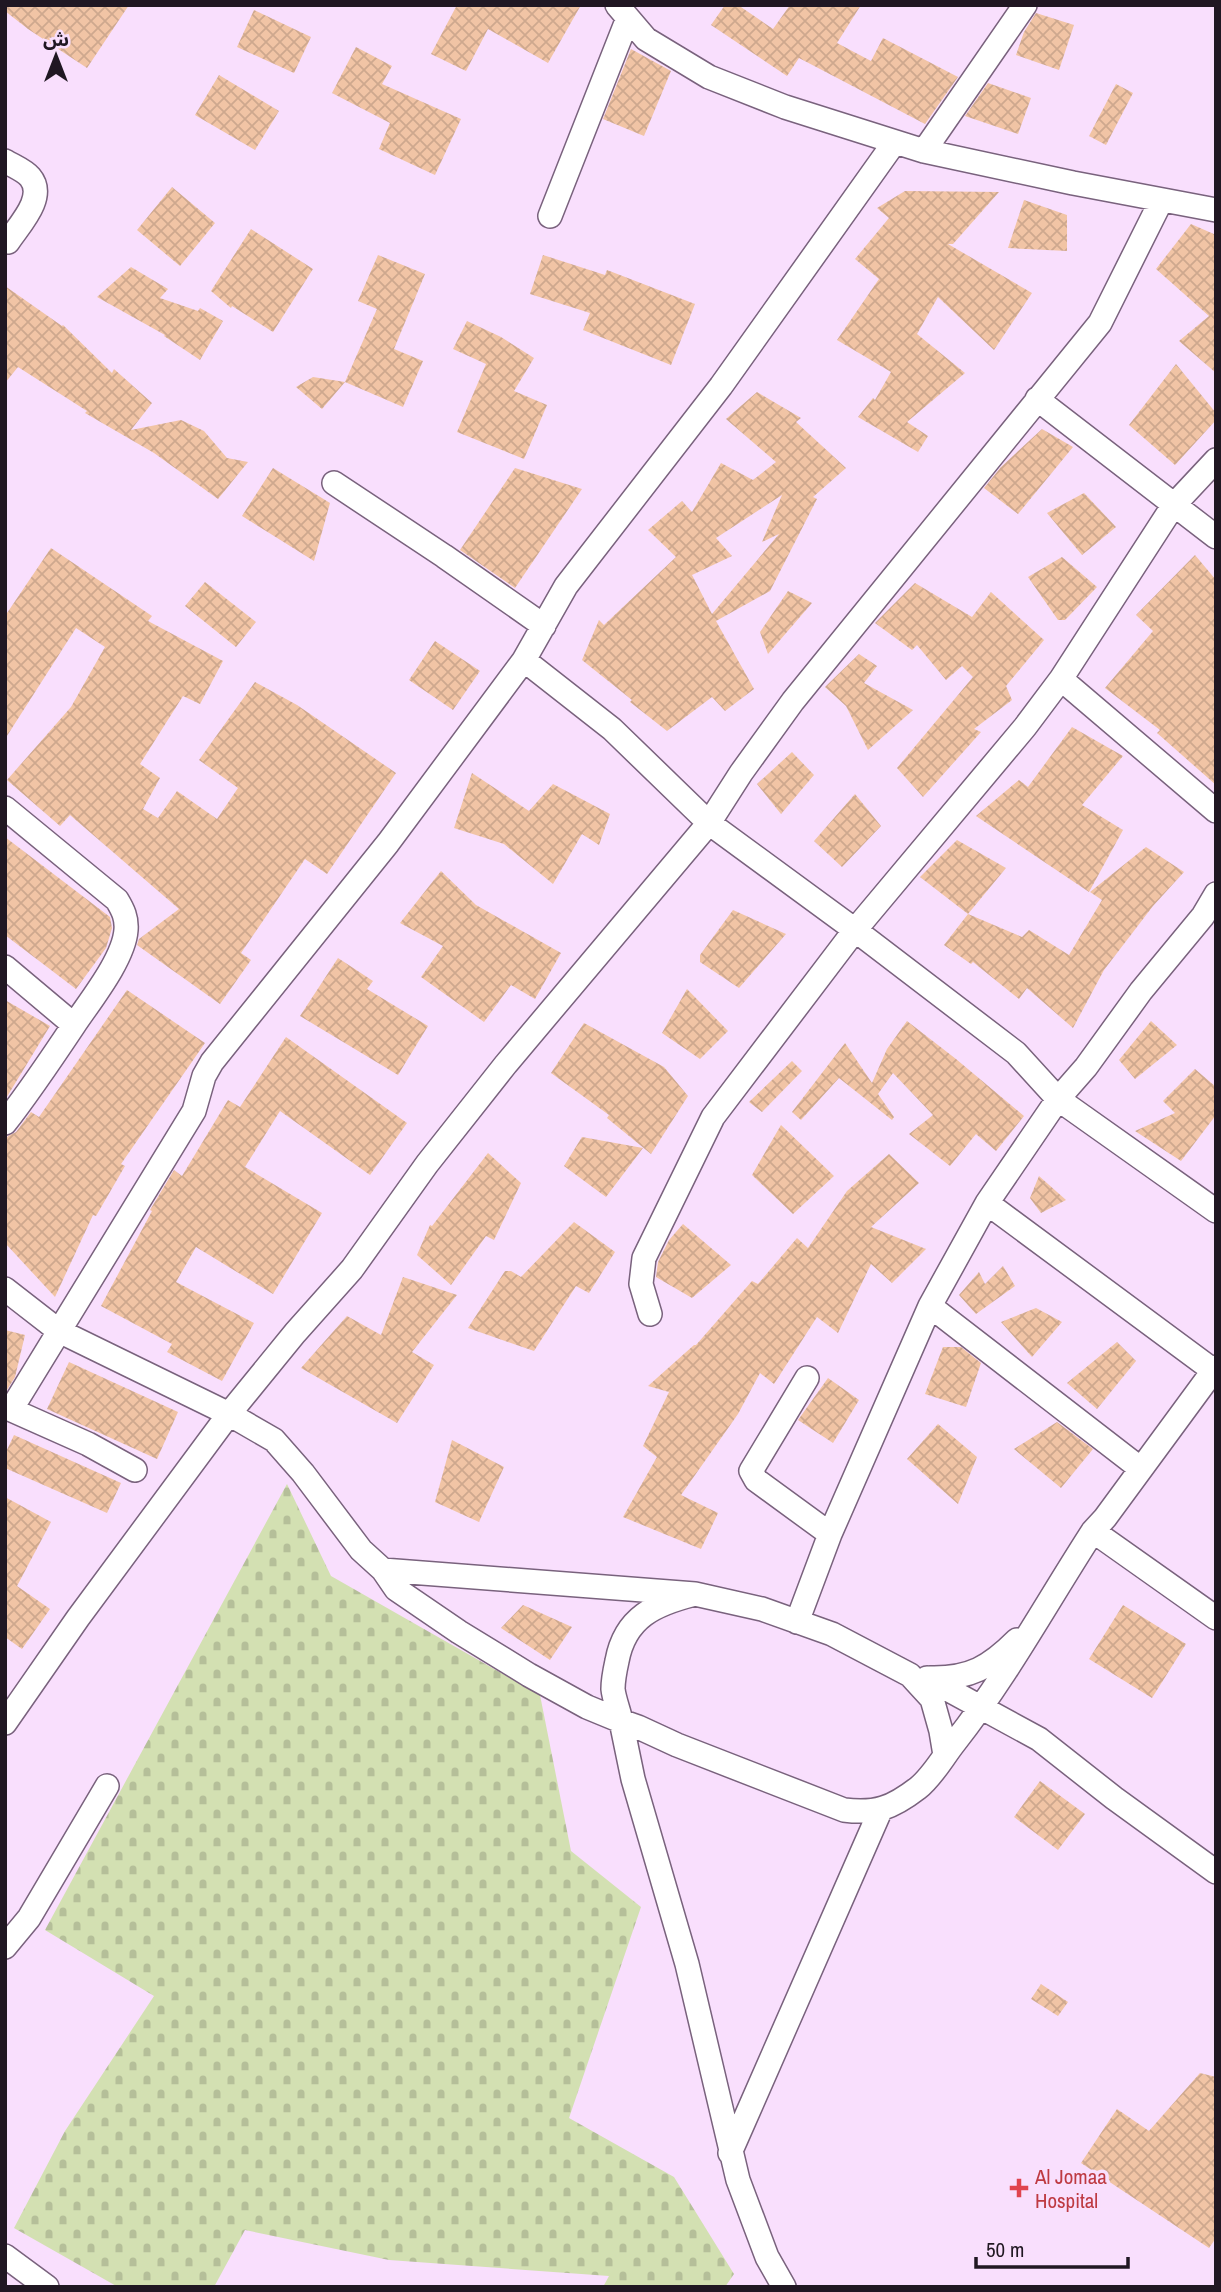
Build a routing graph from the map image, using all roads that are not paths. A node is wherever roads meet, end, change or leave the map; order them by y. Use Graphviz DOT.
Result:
graph roads {
  1 [pos="1025,5"];
  2 [pos="622,12"];
  3 [pos="894,143"];
  4 [pos="924,151"];
  5 [pos="5,161"];
  6 [pos="1161,201"];
  7 [pos="1216,210"];
  8 [pos="550,216"];
  9 [pos="8,242"];
  10 [pos="1037,399"];
  11 [pos="1216,460"];
  12 [pos="334,483"];
  13 [pos="1173,506"];
  14 [pos="1216,537"];
  15 [pos="544,626"];
  16 [pos="524,660"];
  17 [pos="1061,679"];
  18 [pos="5,807"];
  19 [pos="1216,811"];
  20 [pos="709,823"];
  21 [pos="1216,894"];
  22 [pos="855,930"];
  23 [pos="5,967"];
  24 [pos="74,1025"];
  25 [pos="1058,1099"];
  26 [pos="5,1123"];
  27 [pos="987,1203"];
  28 [pos="1216,1211"];
  29 [pos="5,1289"];
  30 [pos="930,1306"];
  31 [pos="650,1314"];
  32 [pos="60,1331"];
  33 [pos="1215,1369"];
  34 [pos="807,1378"];
  35 [pos="9,1408"];
  36 [pos="229,1414"];
  37 [pos="1141,1469"];
  38 [pos="135,1470"];
  39 [pos="1093,1531"];
  40 [pos="830,1534"];
  41 [pos="383,1570"];
  42 [pos="695,1594"];
  43 [pos="1216,1618"];
  44 [pos="797,1622"];
  45 [pos="1034,1628"];
  46 [pos="918,1676"];
  47 [pos="983,1707"];
  48 [pos="621,1721"];
  49 [pos="5,1723"];
  50 [pos="945,1755"];
  51 [pos="107,1786"];
  52 [pos="881,1809"];
  53 [pos="1216,1872"];
  54 [pos="5,1947"];
  55 [pos="730,2153"];
  56 [pos="5,2256"];
  57 [pos="47,2287"];
  58 [pos="785,2287"];
  1 -- 4 [label="street"];
  2 -- 3 [label="street"];
  2 -- 8 [label="street"];
  3 -- 4 [label="street"];
  3 -- 15 [label="street"];
  4 -- 6 [label="street"];
  5 -- 9 [label="street"];
  6 -- 7 [label="street"];
  6 -- 10 [label="street"];
  10 -- 13 [label="street"];
  10 -- 20 [label="street"];
  11 -- 13 [label="street"];
  12 -- 15 [label="street"];
  13 -- 14 [label="street"];
  13 -- 17 [label="street"];
  15 -- 16 [label="street"];
  16 -- 20 [label="street"];
  16 -- 32 [label="street"];
  17 -- 19 [label="street"];
  17 -- 22 [label="street"];
  18 -- 24 [label="street"];
  20 -- 22 [label="street"];
  20 -- 36 [label="street"];
  21 -- 25 [label="street"];
  22 -- 25 [label="street"];
  22 -- 31 [label="street"];
  23 -- 24 [label="street"];
  24 -- 26 [label="street"];
  25 -- 27 [label="street"];
  25 -- 28 [label="street"];
  27 -- 30 [label="street"];
  27 -- 33 [label="street"];
  29 -- 32 [label="street"];
  30 -- 37 [label="street"];
  30 -- 40 [label="street"];
  32 -- 35 [label="street"];
  32 -- 36 [label="street"];
  33 -- 37 [label="street"];
  34 -- 40 [label="street"];
  35 -- 38 [label="street"];
  36 -- 41 [label="street"];
  36 -- 49 [label="street"];
  37 -- 39 [label="street"];
  39 -- 43 [label="street"];
  39 -- 45 [label="street"];
  40 -- 44 [label="street"];
  41 -- 42 [label="street"];
  41 -- 48 [label="street"];
  42 -- 44 [label="street"];
  42 -- 48 [label="street"];
  44 -- 46 [label="street"];
  45 -- 46 [label="street"];
  45 -- 47 [label="street"];
  46 -- 47 [label="street"];
  46 -- 50 [label="street"];
  47 -- 50 [label="street"];
  47 -- 53 [label="street"];
  48 -- 52 [label="street"];
  48 -- 55 [label="street"];
  50 -- 52 [label="street"];
  51 -- 54 [label="street"];
  52 -- 55 [label="street"];
  55 -- 58 [label="street"];
  56 -- 57 [label="street"];
}
